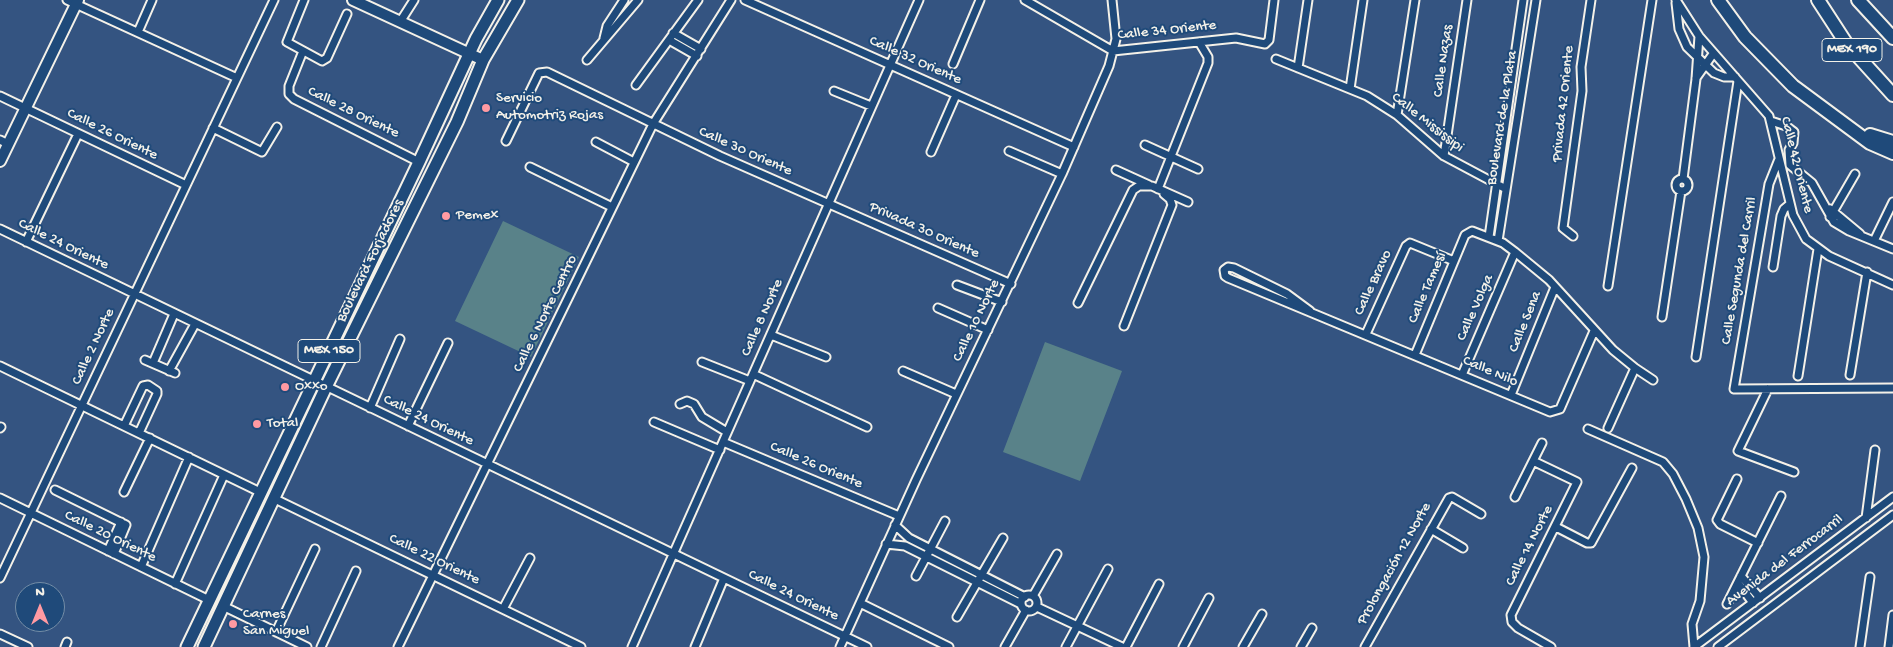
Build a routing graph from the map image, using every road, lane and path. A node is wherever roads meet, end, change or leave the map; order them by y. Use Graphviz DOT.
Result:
graph roads {
  1 [pos="152,0"];
  2 [pos="274,0"];
  3 [pos="304,0"];
  4 [pos="353,0"];
  5 [pos="414,0"];
  6 [pos="498,0"];
  7 [pos="518,0"];
  8 [pos="638,0"];
  9 [pos="698,0"];
  10 [pos="732,0"];
  11 [pos="745,0"];
  12 [pos="919,0"];
  13 [pos="980,0"];
  14 [pos="1025,0"];
  15 [pos="1112,0"];
  16 [pos="1274,0"];
  17 [pos="1308,0"];
  18 [pos="1363,0"];
  19 [pos="1415,0"];
  20 [pos="1467,0"];
  21 [pos="1523,0"];
  22 [pos="1536,0"];
  23 [pos="1591,0"];
  24 [pos="1652,0"];
  25 [pos="1676,0"];
  26 [pos="1718,0"];
  27 [pos="1818,0"];
  28 [pos="1858,0"];
  29 [pos="73,1"];
  30 [pos="622,2"];
  31 [pos="630,10"];
  32 [pos="347,14"];
  33 [pos="400,22"];
  34 [pos="138,32"];
  35 [pos="674,33"];
  36 [pos="1698,36"];
  37 [pos="604,38"];
  38 [pos="1893,38"];
  39 [pos="669,40"];
  40 [pos="1199,42"];
  41 [pos="701,49"];
  42 [pos="303,51"];
  43 [pos="1113,51"];
  44 [pos="1713,54"];
  45 [pos="469,55"];
  46 [pos="696,56"];
  47 [pos="1697,58"];
  48 [pos="1276,59"];
  49 [pos="483,60"];
  50 [pos="587,60"];
  51 [pos="953,64"];
  52 [pos="890,65"];
  53 [pos="1706,66"];
  54 [pos="1298,68"];
  55 [pos="237,78"];
  56 [pos="1696,79"];
  57 [pos="1737,79"];
  58 [pos="636,85"];
  59 [pos="1350,88"];
  60 [pos="834,91"];
  61 [pos="956,95"];
  62 [pos="1893,95"];
  63 [pos="0,96"];
  64 [pos="871,106"];
  65 [pos="25,109"];
  66 [pos="1397,115"];
  67 [pos="1771,121"];
  68 [pos="653,124"];
  69 [pos="1845,124"];
  70 [pos="277,127"];
  71 [pos="213,128"];
  72 [pos="78,134"];
  73 [pos="506,140"];
  74 [pos="4,142"];
  75 [pos="596,142"];
  76 [pos="1893,142"];
  77 [pos="1145,145"];
  78 [pos="1074,147"];
  79 [pos="1009,151"];
  80 [pos="931,152"];
  81 [pos="1893,154"];
  82 [pos="1171,156"];
  83 [pos="1444,156"];
  84 [pos="1779,159"];
  85 [pos="0,160"];
  86 [pos="420,162"];
  87 [pos="634,162"];
  88 [pos="530,167"];
  89 [pos="1198,169"];
  90 [pos="1116,170"];
  91 [pos="1062,174"];
  92 [pos="1855,174"];
  93 [pos="1496,184"];
  94 [pos="186,185"];
  95 [pos="1155,187"];
  96 [pos="1506,189"];
  97 [pos="1188,202"];
  98 [pos="1893,202"];
  99 [pos="827,203"];
  100 [pos="1790,204"];
  101 [pos="612,207"];
  102 [pos="1832,214"];
  103 [pos="0,230"];
  104 [pos="1573,236"];
  105 [pos="1489,237"];
  106 [pos="1498,241"];
  107 [pos="1874,241"];
  108 [pos="26,242"];
  109 [pos="1818,249"];
  110 [pos="1893,249"];
  111 [pos="1516,252"];
  112 [pos="1454,261"];
  113 [pos="1773,267"];
  114 [pos="1867,272"];
  115 [pos="1011,284"];
  116 [pos="957,285"];
  117 [pos="1893,285"];
  118 [pos="1608,286"];
  119 [pos="1555,287"];
  120 [pos="134,294"];
  121 [pos="1002,302"];
  122 [pos="1078,303"];
  123 [pos="938,308"];
  124 [pos="1310,311"];
  125 [pos="174,314"];
  126 [pos="1662,318"];
  127 [pos="195,324"];
  128 [pos="1124,326"];
  129 [pos="988,330"];
  130 [pos="1594,331"];
  131 [pos="1366,334"];
  132 [pos="772,335"];
  133 [pos="400,339"];
  134 [pos="448,343"];
  135 [pos="1415,355"];
  136 [pos="826,357"];
  137 [pos="1696,357"];
  138 [pos="145,360"];
  139 [pos="702,362"];
  140 [pos="153,363"];
  141 [pos="0,366"];
  142 [pos="1635,368"];
  143 [pos="903,371"];
  144 [pos="1462,375"];
  145 [pos="1850,375"];
  146 [pos="1798,376"];
  147 [pos="751,378"];
  148 [pos="1654,380"];
  149 [pos="314,382"];
  150 [pos="326,387"];
  151 [pos="1893,388"];
  152 [pos="1768,389"];
  153 [pos="956,394"];
  154 [pos="1511,395"];
  155 [pos="680,404"];
  156 [pos="82,405"];
  157 [pos="370,408"];
  158 [pos="654,422"];
  159 [pos="124,426"];
  160 [pos="408,426"];
  161 [pos="867,427"];
  162 [pos="1588,428"];
  163 [pos="1608,428"];
  164 [pos="728,432"];
  165 [pos="140,433"];
  166 [pos="150,438"];
  167 [pos="723,442"];
  168 [pos="1542,442"];
  169 [pos="720,450"];
  170 [pos="1875,450"];
  171 [pos="189,458"];
  172 [pos="1533,461"];
  173 [pos="486,464"];
  174 [pos="1632,468"];
  175 [pos="1794,472"];
  176 [pos="224,475"];
  177 [pos="1737,479"];
  178 [pos="55,490"];
  179 [pos="124,492"];
  180 [pos="262,493"];
  181 [pos="1781,496"];
  182 [pos="1515,497"];
  183 [pos="1893,497"];
  184 [pos="0,498"];
  185 [pos="275,499"];
  186 [pos="30,513"];
  187 [pos="1481,514"];
  188 [pos="1893,515"];
  189 [pos="899,516"];
  190 [pos="1866,518"];
  191 [pos="945,521"];
  192 [pos="895,524"];
  193 [pos="1556,527"];
  194 [pos="1431,529"];
  195 [pos="1003,538"];
  196 [pos="886,544"];
  197 [pos="1758,544"];
  198 [pos="1463,548"];
  199 [pos="315,549"];
  200 [pos="930,549"];
  201 [pos="111,552"];
  202 [pos="674,554"];
  203 [pos="1057,554"];
  204 [pos="927,556"];
  205 [pos="530,558"];
  206 [pos="141,567"];
  207 [pos="1108,569"];
  208 [pos="356,571"];
  209 [pos="433,574"];
  210 [pos="916,576"];
  211 [pos="1870,577"];
  212 [pos="0,578"];
  213 [pos="724,578"];
  214 [pos="979,578"];
  215 [pos="1740,579"];
  216 [pos="175,584"];
  217 [pos="1160,584"];
  218 [pos="1034,596"];
  219 [pos="1209,598"];
  220 [pos="1760,598"];
  221 [pos="209,600"];
  222 [pos="860,603"];
  223 [pos="1753,603"];
  224 [pos="1024,604"];
  225 [pos="1727,604"];
  226 [pos="223,606"];
  227 [pos="1037,607"];
  228 [pos="503,609"];
  229 [pos="1262,614"];
  230 [pos="1893,614"];
  231 [pos="957,616"];
  232 [pos="1078,625"];
  233 [pos="1312,628"];
  234 [pos="276,632"];
  235 [pos="0,634"];
  236 [pos="844,636"];
  237 [pos="28,647"];
  238 [pos="187,647"];
  239 [pos="204,647"];
  240 [pos="307,647"];
  241 [pos="322,647"];
  242 [pos="398,647"];
  243 [pos="581,647"];
  244 [pos="632,647"];
  245 [pos="695,647"];
  246 [pos="840,647"];
  247 [pos="867,647"];
  248 [pos="949,647"];
  249 [pos="1006,647"];
  250 [pos="1066,647"];
  251 [pos="1124,647"];
  252 [pos="1183,647"];
  253 [pos="1242,647"];
  254 [pos="1301,647"];
  255 [pos="1365,647"];
  256 [pos="1551,647"];
  257 [pos="1694,647"];
  258 [pos="1718,647"];
  259 [pos="1860,647"];
  260 [pos="1888,647"];
  1 -- 34 [label="street"];
  2 -- 55 [label="street, Calle 2 Norte"];
  3 -- 42 [label="street"];
  4 -- 33 [label="street"];
  5 -- 33 [label="street"];
  6 -- 45 [label="main road, Boulevard Forjadores / MEX 150"];
  7 -- 49 [label="main road, Boulevard Forjadores / MEX 150"];
  8 -- 31 [label="street"];
  9 -- 35 [label="street"];
  10 -- 41 [label="street, Calle 6 Norte Centro"];
  11 -- 52 [label="street, Calle 32 Oriente"];
  12 -- 52 [label="street, Calle 8 Norte"];
  13 -- 51 [label="street"];
  14 -- 43 [label="street, Calle 34 Oriente"];
  15 -- 43 [label="street, Calle 10 Norte"];
  16 -- 40 [label="street, Calle 34 Oriente"];
  17 -- 54 [label="street"];
  18 -- 59 [label="street"];
  19 -- 66 [label="street"];
  20 -- 83 [label="street, Calle Nazas"];
  21 -- 93 [label="street, Boulevard de la Plata"];
  22 -- 96 [label="street, Boulevard de la Plata"];
  23 -- 104 [label="street, Privada 42 Oriente"];
  24 -- 118 [label="street"];
  25 -- 36 [label="street, Calle 42 Oriente"];
  25 -- 47 [label="street"];
  26 -- 69 [label="highway"];
  27 -- 62 [label="highway, MEX 190"];
  28 -- 38 [label="highway, MEX 190"];
  29 -- 34 [label="street"];
  29 -- 65 [label="street"];
  30 -- 31 [label="street"];
  30 -- 37 [label="street"];
  31 -- 37 [label="street"];
  32 -- 42 [label="street"];
  33 -- 45 [label="street"];
  34 -- 55 [label="street"];
  35 -- 39 [label="street"];
  35 -- 41 [label="street"];
  36 -- 44 [label="street, Calle 42 Oriente"];
  36 -- 47 [label="street"];
  37 -- 50 [label="street"];
  39 -- 46 [label="street"];
  39 -- 58 [label="street"];
  40 -- 43 [label="street, Calle 34 Oriente"];
  40 -- 82 [label="street"];
  41 -- 46 [label="street, Calle 6 Norte Centro"];
  42 -- 86 [label="street, Calle 28 Oriente"];
  43 -- 78 [label="street, Calle 10 Norte"];
  44 -- 53 [label="street"];
  44 -- 57 [label="street, Calle 42 Oriente"];
  45 -- 49 [label="street"];
  45 -- 86 [label="main road, Boulevard Forjadores / MEX 150"];
  46 -- 68 [label="street, Calle 6 Norte Centro"];
  47 -- 53 [label="street"];
  47 -- 56 [label="street"];
  48 -- 54 [label="street, Calle Mississipi"];
  49 -- 150 [label="main road, Boulevard Forjadores / MEX 150"];
  52 -- 61 [label="street, Calle 32 Oriente"];
  52 -- 64 [label="street, Calle 8 Norte"];
  53 -- 56 [label="street"];
  53 -- 57 [label="street"];
  54 -- 59 [label="street, Calle Mississipi"];
  55 -- 71 [label="street, Calle 2 Norte"];
  56 -- 126 [label="street"];
  57 -- 67 [label="street, Calle 42 Oriente"];
  57 -- 137 [label="street"];
  59 -- 66 [label="street, Calle Mississipi"];
  60 -- 64 [label="street"];
  61 -- 78 [label="street, Calle 32 Oriente"];
  61 -- 80 [label="street"];
  63 -- 65 [label="street, Calle 26 Oriente"];
  64 -- 99 [label="street, Calle 8 Norte"];
  65 -- 72 [label="street, Calle 26 Oriente"];
  65 -- 74 [label="street"];
  66 -- 83 [label="street, Calle Mississipi"];
  67 -- 84 [label="street, Calle 42 Oriente"];
  67 -- 102 [label="street"];
  68 -- 73 [label="street"];
  68 -- 87 [label="street, Calle 6 Norte Centro"];
  68 -- 99 [label="street, Calle 30 Oriente"];
  69 -- 76 [label="highway"];
  69 -- 81 [label="highway"];
  70 -- 71 [label="street"];
  71 -- 94 [label="street, Calle 2 Norte"];
  72 -- 94 [label="street, Calle 26 Oriente"];
  72 -- 108 [label="street"];
  74 -- 85 [label="street"];
  75 -- 87 [label="street"];
  77 -- 82 [label="street"];
  78 -- 91 [label="street, Calle 10 Norte"];
  79 -- 91 [label="street"];
  82 -- 89 [label="street"];
  82 -- 95 [label="street"];
  83 -- 93 [label="street, Calle Mississipi"];
  84 -- 100 [label="street, Calle 42 Oriente"];
  84 -- 152 [label="street, Calle Segunda del Carril"];
  86 -- 149 [label="main road, Boulevard Forjadores / MEX 150"];
  87 -- 101 [label="street, Calle 6 Norte Centro"];
  88 -- 101 [label="street"];
  90 -- 95 [label="street"];
  91 -- 115 [label="street, Calle 10 Norte"];
  92 -- 102 [label="street"];
  93 -- 96 [label="street, Calle Mississipi"];
  93 -- 105 [label="street, Boulevard de la Plata"];
  94 -- 120 [label="street, Calle 2 Norte"];
  95 -- 97 [label="street"];
  95 -- 122 [label="street"];
  95 -- 128 [label="street"];
  96 -- 106 [label="street, Boulevard de la Plata"];
  98 -- 107 [label="street"];
  99 -- 115 [label="street, Privada 30 Oriente"];
  99 -- 132 [label="street, Calle 8 Norte"];
  100 -- 109 [label="street, Calle 42 Oriente"];
  100 -- 113 [label="street"];
  101 -- 173 [label="street, Calle 6 Norte Centro"];
  102 -- 107 [label="street"];
  103 -- 108 [label="street, Calle 24 Oriente"];
  105 -- 106 [label="street"];
  105 -- 112 [label="street, Calle Tamesí"];
  106 -- 111 [label="street"];
  107 -- 110 [label="street"];
  108 -- 120 [label="street, Calle 24 Oriente"];
  109 -- 114 [label="street, Calle 42 Oriente"];
  109 -- 146 [label="street"];
  111 -- 119 [label="street"];
  111 -- 144 [label="street, Calle Volga"];
  112 -- 131 [label="street, Calle Bravo"];
  112 -- 135 [label="street, Calle Tamesí"];
  114 -- 117 [label="street, Calle 42 Oriente"];
  114 -- 145 [label="street"];
  115 -- 121 [label="street, Calle 10 Norte"];
  116 -- 121 [label="street"];
  119 -- 130 [label="street"];
  119 -- 154 [label="street, Calle Sena"];
  120 -- 125 [label="street, Calle 24 Oriente"];
  120 -- 156 [label="street, Calle 2 Norte"];
  121 -- 129 [label="street, Calle 10 Norte"];
  123 -- 129 [label="street"];
  124 -- 124 [label="street"];
  124 -- 131 [label="street, Calle Nilo"];
  125 -- 127 [label="street, Calle 24 Oriente"];
  125 -- 140 [label="street"];
  127 -- 140 [label="street"];
  127 -- 149 [label="street, Calle 24 Oriente"];
  129 -- 153 [label="street, Calle 10 Norte"];
  130 -- 142 [label="street"];
  130 -- 154 [label="street, Calle Nilo"];
  131 -- 135 [label="street, Calle Nilo"];
  132 -- 136 [label="street"];
  132 -- 147 [label="street, Calle 8 Norte"];
  133 -- 157 [label="street"];
  134 -- 160 [label="street"];
  135 -- 144 [label="street, Calle Nilo"];
  138 -- 140 [label="street"];
  139 -- 147 [label="street"];
  141 -- 156 [label="street"];
  142 -- 148 [label="street"];
  142 -- 163 [label="street"];
  143 -- 153 [label="street"];
  144 -- 154 [label="street, Calle Nilo"];
  147 -- 161 [label="street"];
  147 -- 164 [label="street, Calle 8 Norte"];
  149 -- 150 [label="street, Calle 24 Oriente"];
  149 -- 180 [label="main road, Boulevard Forjadores / MEX 150"];
  150 -- 157 [label="street, Calle 24 Oriente"];
  150 -- 185 [label="main road, Boulevard Forjadores / MEX 150"];
  151 -- 152 [label="street"];
  152 -- 175 [label="street"];
  153 -- 189 [label="street, Calle 10 Norte"];
  155 -- 164 [label="street"];
  156 -- 159 [label="street"];
  156 -- 186 [label="street, Calle 2 Norte"];
  157 -- 160 [label="street, Calle 24 Oriente"];
  158 -- 169 [label="street"];
  159 -- 165 [label="street"];
  159 -- 165 [label="street"];
  160 -- 173 [label="street, Calle 24 Oriente"];
  162 -- 257 [label="street"];
  164 -- 167 [label="street, Calle 8 Norte"];
  165 -- 166 [label="street"];
  166 -- 171 [label="street"];
  166 -- 179 [label="street"];
  167 -- 169 [label="street, Calle 8 Norte"];
  167 -- 189 [label="street, Calle 26 Oriente"];
  168 -- 172 [label="street"];
  169 -- 202 [label="street, Calle 8 Norte"];
  170 -- 190 [label="street"];
  171 -- 176 [label="street"];
  171 -- 206 [label="street"];
  172 -- 182 [label="street"];
  172 -- 193 [label="street, Calle 14 Norte"];
  173 -- 202 [label="street, Calle 24 Oriente"];
  173 -- 209 [label="street, Calle 6 Norte Centro"];
  174 -- 193 [label="street"];
  176 -- 180 [label="street"];
  176 -- 216 [label="street"];
  177 -- 197 [label="street"];
  178 -- 201 [label="street"];
  180 -- 221 [label="main road, Boulevard Forjadores / MEX 150"];
  181 -- 197 [label="street"];
  183 -- 190 [label="street, Avenida del Ferrocarril"];
  184 -- 186 [label="street, Calle 20 Oriente"];
  185 -- 209 [label="street, Calle 22 Oriente"];
  185 -- 226 [label="main road, Boulevard Forjadores / MEX 150"];
  186 -- 201 [label="street, Calle 20 Oriente"];
  186 -- 212 [label="street, Calle 2 Norte"];
  187 -- 194 [label="street, Prolongación 12 Norte"];
  188 -- 258 [label="street"];
  189 -- 192 [label="street, Calle 10 Norte"];
  190 -- 220 [label="street, Avenida del Ferrocarril"];
  191 -- 200 [label="street"];
  192 -- 196 [label="street, Calle 10 Norte"];
  192 -- 200 [label="street"];
  193 -- 256 [label="street, Calle 14 Norte"];
  194 -- 198 [label="street"];
  194 -- 255 [label="street, Prolongación 12 Norte"];
  195 -- 214 [label="street"];
  196 -- 204 [label="street"];
  196 -- 222 [label="street, Calle 10 Norte"];
  197 -- 215 [label="street"];
  199 -- 234 [label="street"];
  200 -- 204 [label="street"];
  200 -- 214 [label="street"];
  201 -- 206 [label="street, Calle 20 Oriente"];
  202 -- 213 [label="street, Calle 24 Oriente"];
  202 -- 244 [label="street, Calle 8 Norte"];
  203 -- 218 [label="street"];
  204 -- 210 [label="street"];
  204 -- 214 [label="street"];
  205 -- 228 [label="street"];
  206 -- 216 [label="street, Calle 20 Oriente"];
  207 -- 232 [label="street"];
  208 -- 241 [label="street"];
  209 -- 228 [label="street, Calle 22 Oriente"];
  209 -- 242 [label="street, Calle 6 Norte Centro"];
  211 -- 259 [label="street"];
  213 -- 236 [label="street, Calle 24 Oriente"];
  213 -- 245 [label="street"];
  214 -- 224 [label="street"];
  214 -- 231 [label="street"];
  215 -- 220 [label="street"];
  215 -- 223 [label="street"];
  215 -- 225 [label="street"];
  216 -- 221 [label="street, Calle 20 Oriente"];
  217 -- 251 [label="street"];
  218 -- 224 [label="street"];
  218 -- 227 [label="street"];
  219 -- 252 [label="street"];
  220 -- 223 [label="street, Avenida del Ferrocarril"];
  221 -- 238 [label="main road, Boulevard Forjadores / MEX 150"];
  222 -- 236 [label="street, Calle 10 Norte"];
  222 -- 248 [label="street"];
  223 -- 257 [label="street, Avenida del Ferrocarril"];
  224 -- 227 [label="street"];
  224 -- 249 [label="street"];
  226 -- 234 [label="street"];
  226 -- 239 [label="main road, Boulevard Forjadores / MEX 150"];
  227 -- 232 [label="street"];
  228 -- 243 [label="street, Calle 22 Oriente"];
  229 -- 253 [label="street"];
  230 -- 260 [label="street"];
  232 -- 250 [label="street"];
  232 -- 251 [label="street"];
  233 -- 254 [label="street"];
  234 -- 240 [label="street"];
  235 -- 237 [label="street"];
  236 -- 246 [label="street, Calle 10 Norte"];
  236 -- 247 [label="street, Calle 24 Oriente"];
}
